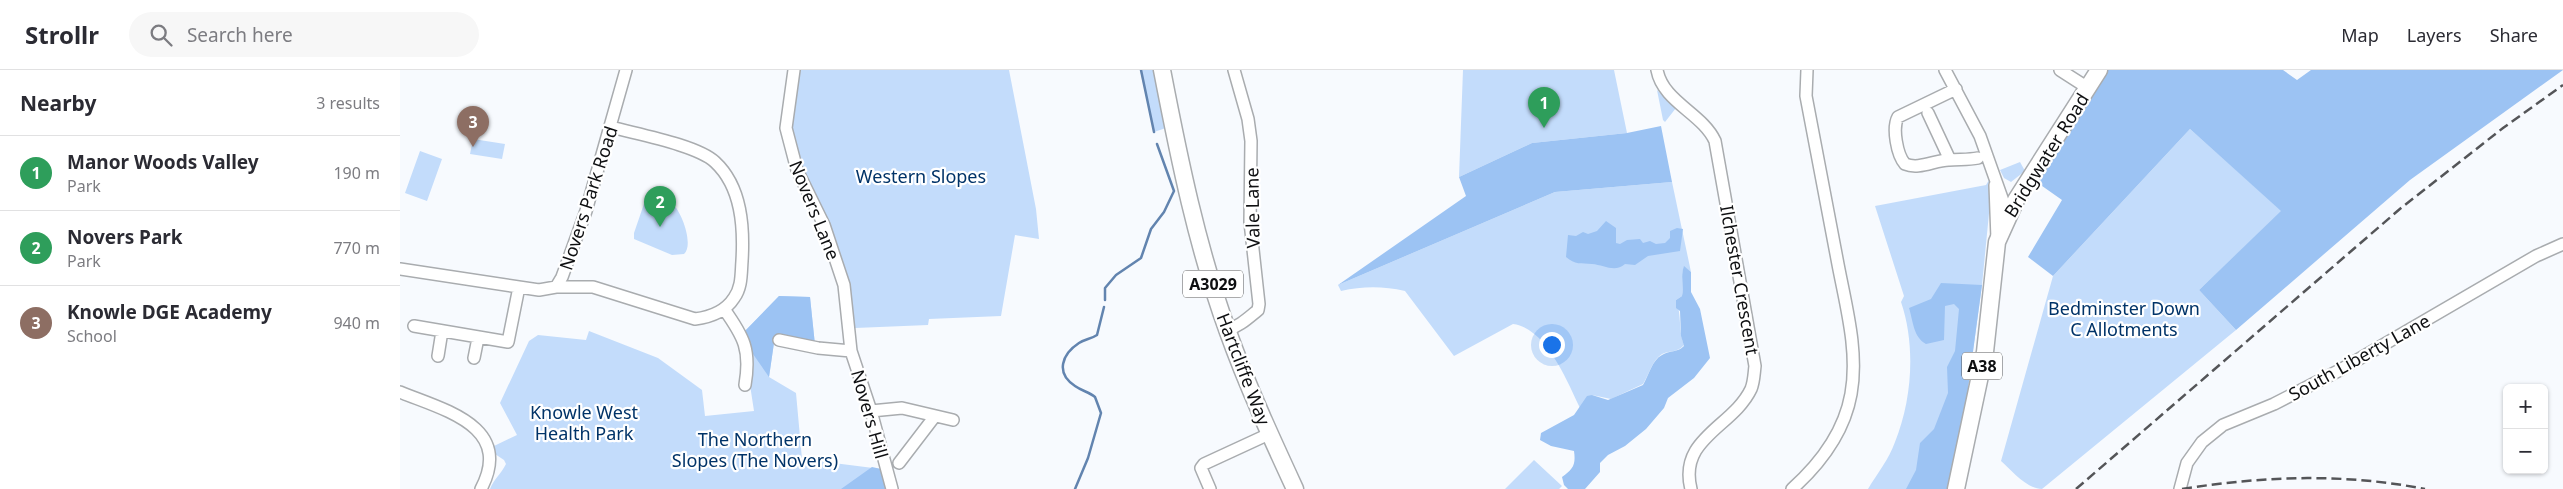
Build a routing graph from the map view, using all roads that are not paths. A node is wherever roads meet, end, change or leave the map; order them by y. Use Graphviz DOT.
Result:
graph roads {
  1 [pos="626,70"];
  2 [pos="794,70"];
  3 [pos="1162,70"];
  4 [pos="1234,70"];
  5 [pos="1657,70"];
  6 [pos="1807,70"];
  7 [pos="1945,70"];
  8 [pos="2060,70"];
  9 [pos="2098,70"];
  10 [pos="2088,88"];
  11 [pos="1956,89"];
  12 [pos="1928,113"];
  13 [pos="611,126"];
  14 [pos="1978,158"];
  15 [pos="1950,160"];
  16 [pos="1993,174"];
  17 [pos="2026,185"];
  18 [pos="2008,215"];
  19 [pos="1997,242"];
  20 [pos="2563,244"];
  21 [pos="400,269"];
  22 [pos="519,287"];
  23 [pos="556,287"];
  24 [pos="724,309"];
  25 [pos="414,326"];
  26 [pos="1227,330"];
  27 [pos="442,331"];
  28 [pos="478,338"];
  29 [pos="779,340"];
  30 [pos="851,351"];
  31 [pos="438,356"];
  32 [pos="474,358"];
  33 [pos="745,384"];
  34 [pos="400,392"];
  35 [pos="871,411"];
  36 [pos="935,416"];
  37 [pos="953,420"];
  38 [pos="1269,434"];
  39 [pos="899,463"];
  40 [pos="2181,483"];
  41 [pos="480,489"];
  42 [pos="892,489"];
  43 [pos="1210,489"];
  44 [pos="1295,489"];
  45 [pos="1691,489"];
  46 [pos="1792,489"];
  47 [pos="1956,489"];
  1 -- 13 [label="street, Novers Park Road"];
  2 -- 30 [label="street, Novers Lane"];
  3 -- 26 [label="highway, Hartcliffe Way / A3029"];
  4 -- 26 [label="street, Vale Lane"];
  5 -- 45 [label="street, Ilchester Crescent"];
  6 -- 46 [label="street"];
  7 -- 11 [label="street"];
  8 -- 10 [label="street"];
  9 -- 10 [label="highway, Bridgwater Road / A38"];
  10 -- 17 [label="highway, Bridgwater Road / A38"];
  11 -- 15 [label="street"];
  11 -- 16 [label="street"];
  12 -- 15 [label="street"];
  13 -- 23 [label="street, Novers Park Road"];
  13 -- 24 [label="street"];
  14 -- 15 [label="street"];
  16 -- 17 [label="street"];
  16 -- 18 [label="street"];
  16 -- 19 [label="street"];
  17 -- 18 [label="highway, Bridgwater Road / A38"];
  18 -- 19 [label="highway, Bridgwater Road / A38"];
  19 -- 47 [label="highway, A38"];
  20 -- 40 [label="street, South Liberty Lane"];
  21 -- 22 [label="street, Novers Park Road"];
  22 -- 23 [label="street, Novers Park Road"];
  22 -- 28 [label="street"];
  23 -- 24 [label="street"];
  24 -- 33 [label="street"];
  25 -- 27 [label="street"];
  26 -- 38 [label="highway, Hartcliffe Way / A3029"];
  27 -- 28 [label="street"];
  27 -- 31 [label="street"];
  28 -- 32 [label="street"];
  29 -- 30 [label="street, Novers Hill"];
  30 -- 35 [label="street, Novers Hill"];
  34 -- 41 [label="street"];
  35 -- 36 [label="street"];
  35 -- 42 [label="street, Novers Hill"];
  36 -- 37 [label="street"];
  36 -- 39 [label="street"];
  38 -- 43 [label="street"];
  38 -- 44 [label="highway, Hartcliffe Way / A3029"];
}
